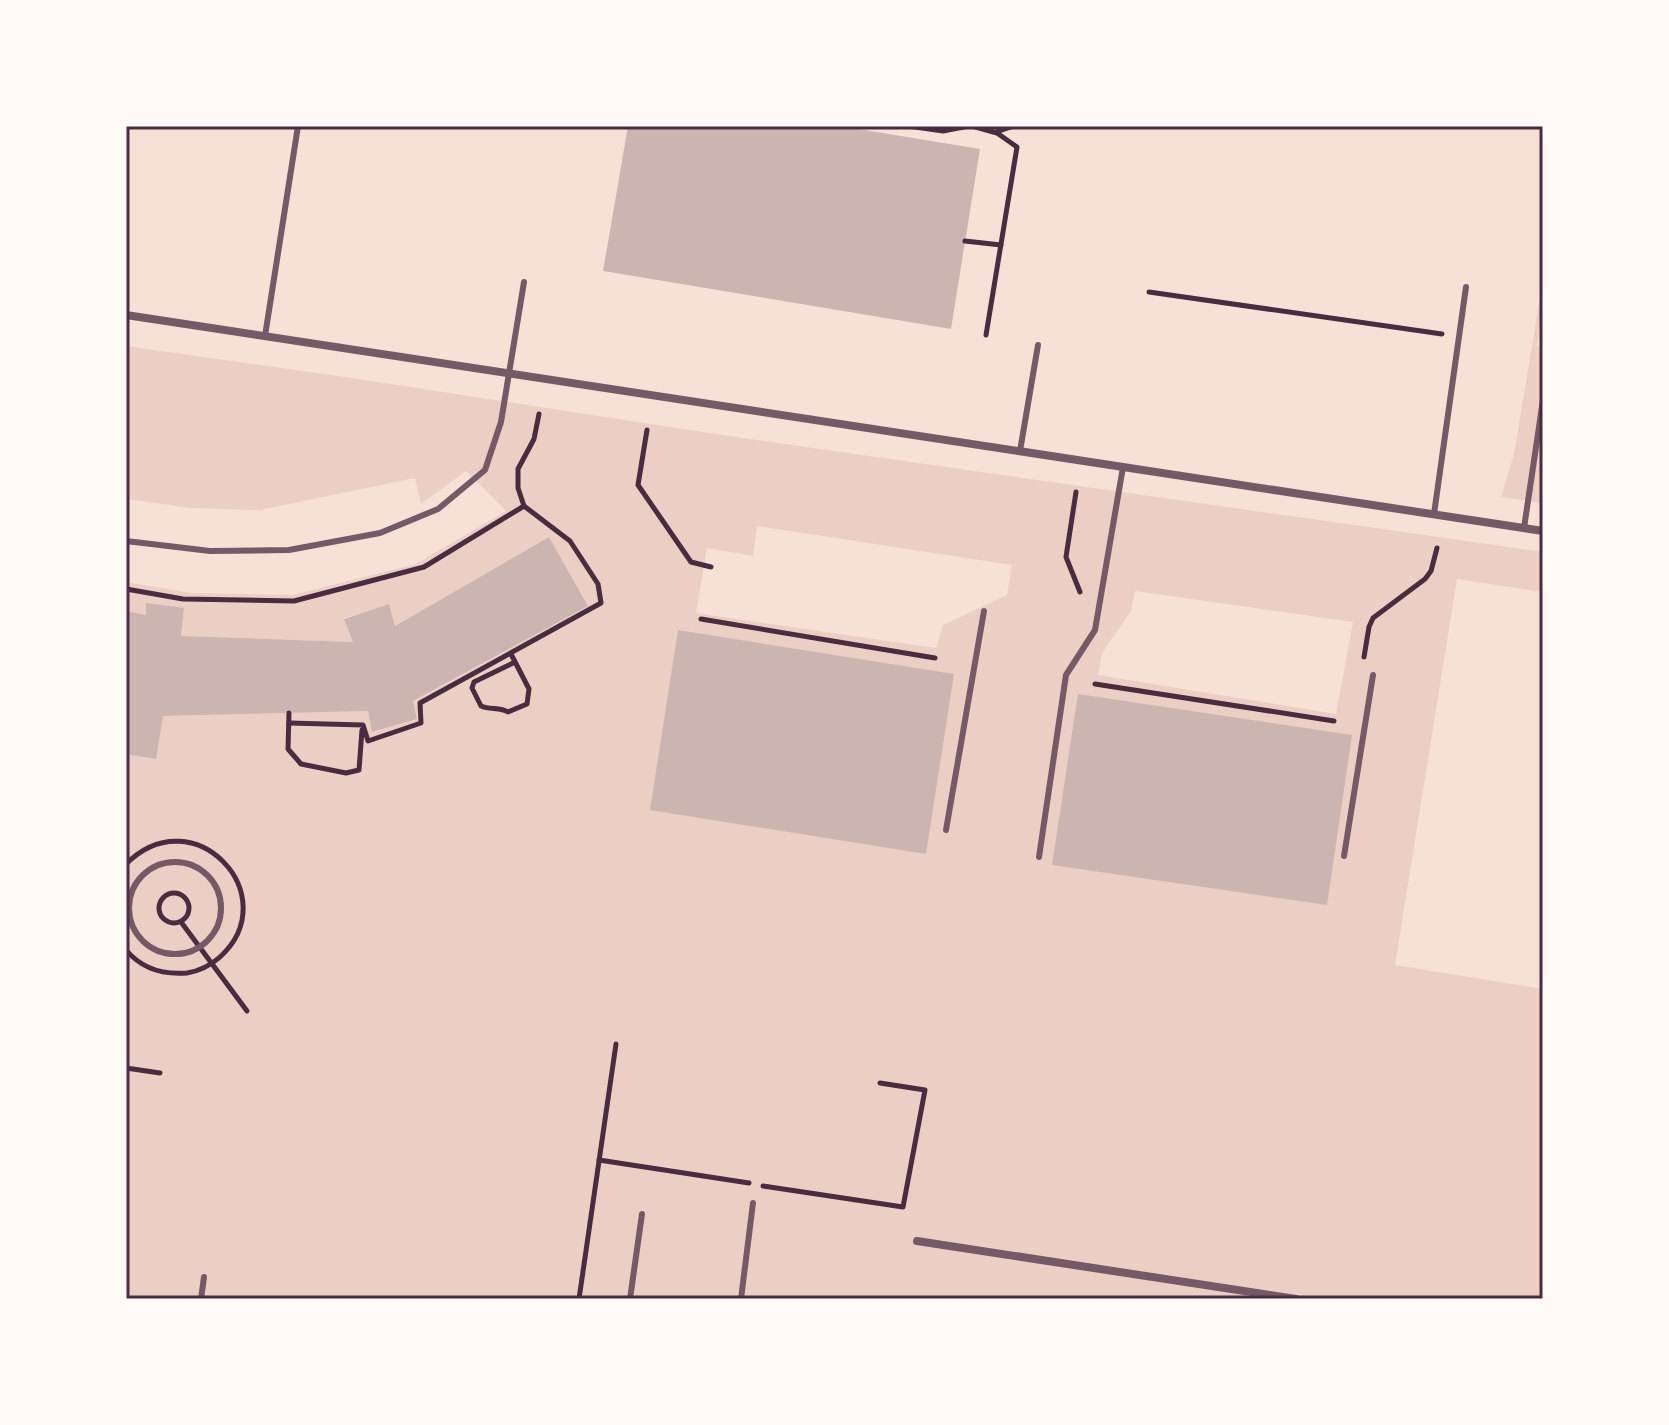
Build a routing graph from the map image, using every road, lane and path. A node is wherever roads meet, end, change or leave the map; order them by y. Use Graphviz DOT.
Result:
graph roads {
  1 [pos="298,126"];
  2 [pos="908,126"];
  3 [pos="970,126"];
  4 [pos="1014,126"];
  5 [pos="995,132"];
  6 [pos="965,241"];
  7 [pos="1001,245"];
  8 [pos="524,282"];
  9 [pos="1466,287"];
  10 [pos="1149,292"];
  11 [pos="126,315"];
  12 [pos="986,335"];
  13 [pos="265,336"];
  14 [pos="1459,337"];
  15 [pos="1038,345"];
  16 [pos="510,374"];
  17 [pos="1543,405"];
  18 [pos="539,414"];
  19 [pos="647,430"];
  20 [pos="1020,451"];
  21 [pos="1123,467"];
  22 [pos="1076,492"];
  23 [pos="524,506"];
  24 [pos="1434,514"];
  25 [pos="1524,528"];
  26 [pos="1543,531"];
  27 [pos="126,541"];
  28 [pos="1437,548"];
  29 [pos="711,567"];
  30 [pos="126,589"];
  31 [pos="984,611"];
  32 [pos="701,619"];
  33 [pos="1095,630"];
  34 [pos="511,654"];
  35 [pos="935,658"];
  36 [pos="1364,658"];
  37 [pos="515,662"];
  38 [pos="1373,675"];
  39 [pos="1095,684"];
  40 [pos="289,713"];
  41 [pos="1334,721"];
  42 [pos="289,723"];
  43 [pos="363,725"];
  44 [pos="946,830"];
  45 [pos="1344,856"];
  46 [pos="1039,857"];
  47 [pos="126,864"];
  48 [pos="126,881"];
  49 [pos="134,886"];
  50 [pos="181,922"];
  51 [pos="199,946"];
  52 [pos="126,950"];
  53 [pos="212,964"];
  54 [pos="247,1011"];
  55 [pos="616,1044"];
  56 [pos="126,1068"];
  57 [pos="160,1073"];
  58 [pos="880,1083"];
  59 [pos="599,1160"];
  60 [pos="753,1203"];
  61 [pos="642,1214"];
  62 [pos="917,1241"];
  63 [pos="204,1277"];
  64 [pos="201,1299"];
  65 [pos="579,1299"];
  66 [pos="630,1299"];
  67 [pos="741,1299"];
  68 [pos="1296,1299"];
  1 -- 13 [label="lane"];
  2 -- 3 [label="path"];
  3 -- 5 [label="path"];
  4 -- 5 [label="path"];
  5 -- 7 [label="path"];
  6 -- 7 [label="path"];
  7 -- 12 [label="path"];
  8 -- 16 [label="lane"];
  9 -- 14 [label="lane"];
  10 -- 14 [label="path"];
  11 -- 13 [label="street"];
  13 -- 16 [label="street"];
  14 -- 24 [label="lane"];
  15 -- 20 [label="lane"];
  16 -- 20 [label="street"];
  16 -- 27 [label="lane"];
  17 -- 25 [label="lane"];
  18 -- 23 [label="path"];
  19 -- 29 [label="path"];
  20 -- 21 [label="street"];
  21 -- 24 [label="street"];
  21 -- 33 [label="lane"];
  22 -- 33 [label="path"];
  23 -- 30 [label="path"];
  23 -- 34 [label="path"];
  24 -- 25 [label="street"];
  25 -- 26 [label="street"];
  28 -- 36 [label="path"];
  31 -- 44 [label="lane"];
  32 -- 35 [label="path"];
  33 -- 46 [label="lane"];
  34 -- 37 [label="path"];
  34 -- 43 [label="path"];
  37 -- 37 [label="path"];
  38 -- 45 [label="lane"];
  39 -- 41 [label="path"];
  40 -- 42 [label="path"];
  42 -- 43 [label="path"];
  42 -- 43 [label="path"];
  47 -- 53 [label="path"];
  48 -- 49 [label="lane"];
  49 -- 51 [label="lane"];
  49 -- 51 [label="lane"];
  50 -- 50 [label="path"];
  50 -- 51 [label="path"];
  51 -- 53 [label="path"];
  52 -- 53 [label="path"];
  53 -- 54 [label="path"];
  55 -- 59 [label="path"];
  56 -- 57 [label="path"];
  58 -- 59 [label="path"];
  59 -- 65 [label="path"];
  60 -- 67 [label="lane"];
  61 -- 66 [label="lane"];
  62 -- 68 [label="street"];
  63 -- 64 [label="lane"];
}
